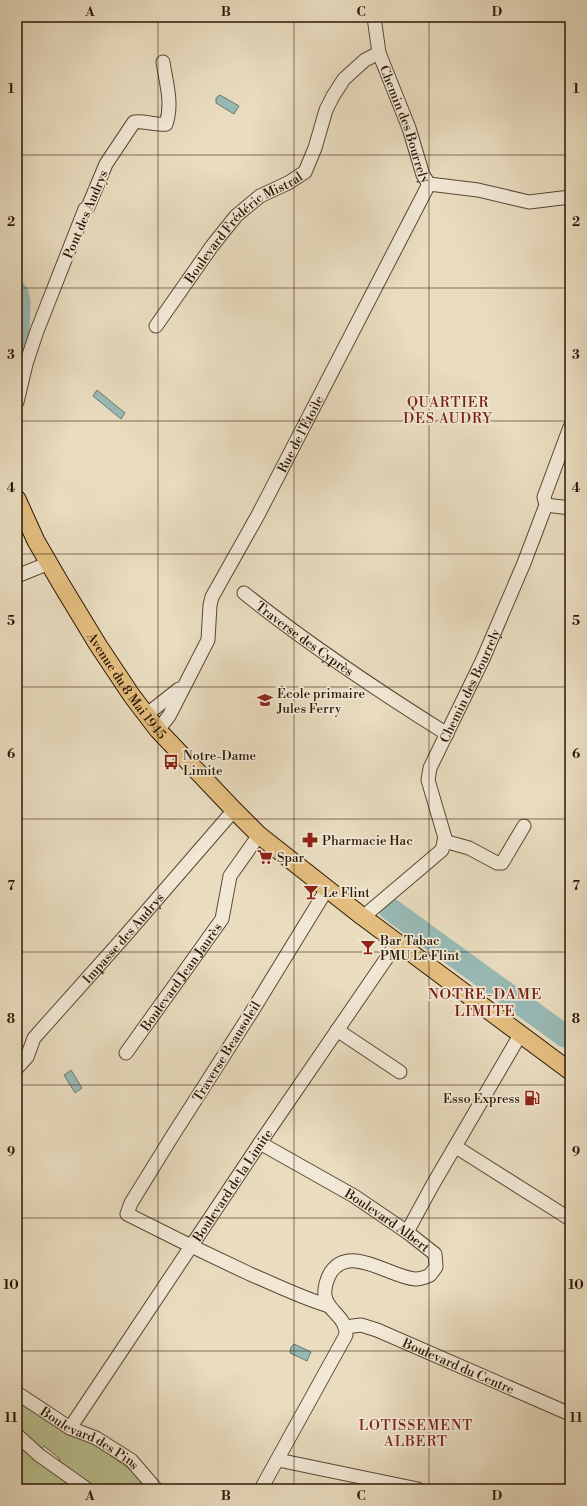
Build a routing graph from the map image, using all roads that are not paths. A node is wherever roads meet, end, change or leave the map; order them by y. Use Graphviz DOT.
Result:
graph roads {
  1 [pos="374,17"];
  2 [pos="379,53"];
  3 [pos="164,62"];
  4 [pos="429,184"];
  5 [pos="570,197"];
  6 [pos="156,326"];
  7 [pos="17,402"];
  8 [pos="570,427"];
  9 [pos="17,499"];
  10 [pos="546,505"];
  11 [pos="570,508"];
  12 [pos="49,563"];
  13 [pos="17,576"];
  14 [pos="244,593"];
  15 [pos="183,686"];
  16 [pos="146,715"];
  17 [pos="158,730"];
  18 [pos="447,734"];
  19 [pos="234,810"];
  20 [pos="524,826"];
  21 [pos="259,835"];
  22 [pos="444,841"];
  23 [pos="327,889"];
  24 [pos="363,917"];
  25 [pos="397,943"];
  26 [pos="337,1030"];
  27 [pos="520,1035"];
  28 [pos="126,1053"];
  29 [pos="17,1068"];
  30 [pos="570,1071"];
  31 [pos="400,1072"];
  32 [pos="260,1143"];
  33 [pos="456,1147"];
  34 [pos="570,1219"];
  35 [pos="407,1232"];
  36 [pos="192,1247"];
  37 [pos="329,1306"];
  38 [pos="345,1327"];
  39 [pos="17,1393"];
  40 [pos="570,1414"];
  41 [pos="70,1428"];
  42 [pos="17,1435"];
  43 [pos="278,1460"];
  44 [pos="87,1489"];
  45 [pos="156,1489"];
  46 [pos="261,1489"];
  47 [pos="418,1489"];
  1 -- 2 [label="street, Chemin des Bourrely"];
  2 -- 4 [label="street, Chemin des Bourrely"];
  2 -- 6 [label="street, Boulevard Frédéric Mistral"];
  3 -- 7 [label="street, Pont des Audrys"];
  4 -- 5 [label="street, Chemin des Bourrely"];
  4 -- 15 [label="street, Rue de l'Étoile"];
  8 -- 10 [label="street, Chemin des Bourrely"];
  9 -- 12 [label="main road, Avenue du 8 Mai 1945"];
  10 -- 11 [label="street"];
  10 -- 18 [label="street, Chemin des Bourrely"];
  12 -- 13 [label="street"];
  12 -- 16 [label="main road, Avenue du 8 Mai 1945"];
  14 -- 18 [label="street, Traverse des Cyprès"];
  15 -- 16 [label="street, Rue de l'Étoile"];
  15 -- 17 [label="street, Rue de l'Étoile"];
  16 -- 17 [label="main road, Avenue du 8 Mai 1945"];
  17 -- 19 [label="main road, Avenue du 8 Mai 1945"];
  18 -- 22 [label="street, Chemin des Bourrely"];
  19 -- 21 [label="main road, Avenue du 8 Mai 1945"];
  19 -- 29 [label="street, Impasse des Audrys"];
  20 -- 22 [label="street"];
  21 -- 23 [label="main road, Avenue du 8 Mai 1945"];
  21 -- 28 [label="street, Boulevard Jean Jaurès"];
  22 -- 24 [label="street"];
  23 -- 24 [label="main road, Avenue du 8 Mai 1945"];
  23 -- 36 [label="street, Traverse Beausoleil"];
  24 -- 25 [label="main road, Avenue du 8 Mai 1945"];
  25 -- 26 [label="street, Boulevard de la Limite"];
  25 -- 27 [label="main road, Avenue du 8 Mai 1945"];
  26 -- 31 [label="street"];
  26 -- 32 [label="street, Boulevard de la Limite"];
  27 -- 30 [label="main road, Avenue du 8 Mai 1945"];
  27 -- 33 [label="street"];
  32 -- 35 [label="street, Boulevard Albert"];
  32 -- 36 [label="street, Boulevard de la Limite"];
  33 -- 34 [label="street"];
  33 -- 35 [label="street"];
  35 -- 37 [label="street, Boulevard Albert"];
  36 -- 37 [label="street"];
  36 -- 41 [label="street, Boulevard de la Limite"];
  37 -- 38 [label="street"];
  38 -- 40 [label="street, Boulevard du Centre"];
  38 -- 43 [label="street"];
  39 -- 41 [label="street, Boulevard des Pins"];
  41 -- 45 [label="street, Boulevard des Pins"];
  42 -- 44 [label="street"];
  43 -- 46 [label="street"];
  43 -- 47 [label="street"];
}
